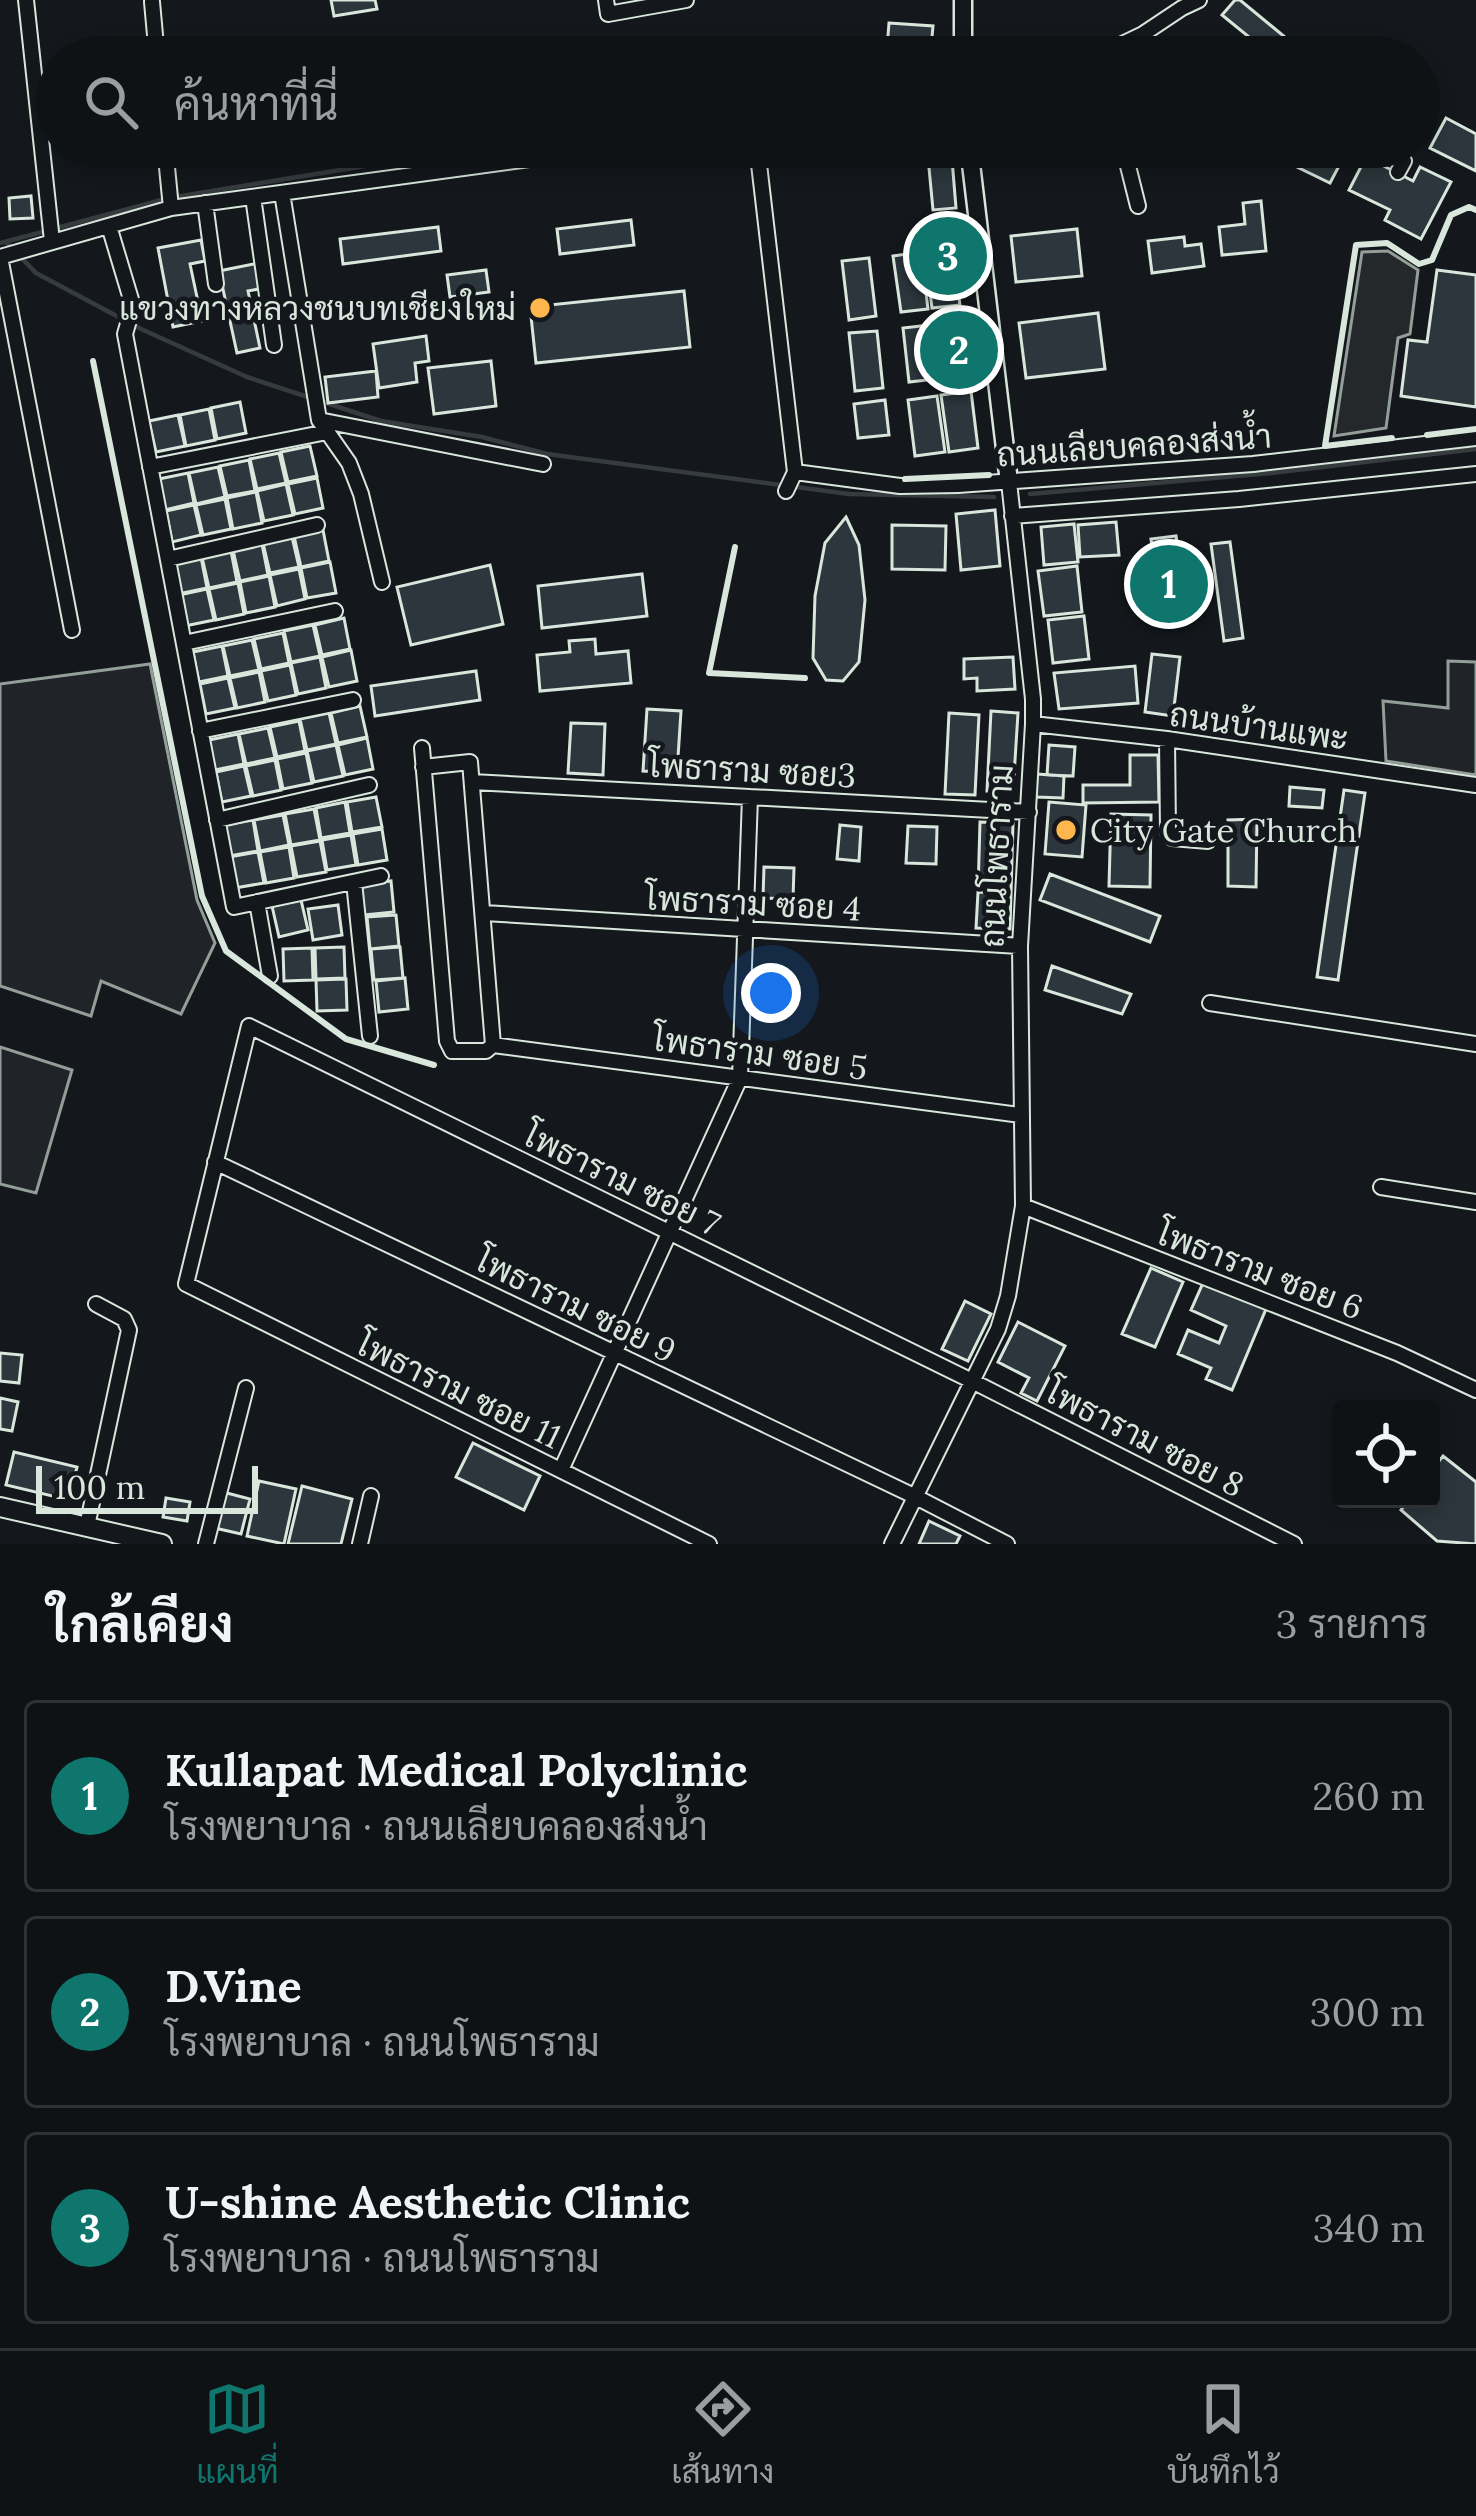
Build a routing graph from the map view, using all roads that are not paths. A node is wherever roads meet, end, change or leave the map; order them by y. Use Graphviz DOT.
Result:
graph roads {
  1 [pos="26,0"];
  2 [pos="606,0"];
  3 [pos="686,0"];
  4 [pos="963,0"];
  5 [pos="1199,0"];
  6 [pos="152,2"];
  7 [pos="155,36"];
  8 [pos="963,36"];
  9 [pos="1139,36"];
  10 [pos="36,93"];
  11 [pos="44,168"];
  12 [pos="167,168"];
  13 [pos="465,168"];
  14 [pos="759,168"];
  15 [pos="972,168"];
  16 [pos="1128,168"];
  17 [pos="282,193"];
  18 [pos="253,197"];
  19 [pos="205,203"];
  20 [pos="1138,206"];
  21 [pos="171,208"];
  22 [pos="109,226"];
  23 [pos="52,241"];
  24 [pos="0,257"];
  25 [pos="216,284"];
  26 [pos="274,345"];
  27 [pos="323,426"];
  28 [pos="1476,438"];
  29 [pos="543,464"];
  30 [pos="150,467"];
  31 [pos="795,472"];
  32 [pos="1476,474"];
  33 [pos="1009,482"];
  34 [pos="786,491"];
  35 [pos="1012,515"];
  36 [pos="317,525"];
  37 [pos="168,559"];
  38 [pos="382,582"];
  39 [pos="335,611"];
  40 [pos="72,630"];
  41 [pos="184,644"];
  42 [pos="353,700"];
  43 [pos="1033,724"];
  44 [pos="200,730"];
  45 [pos="1167,739"];
  46 [pos="422,748"];
  47 [pos="423,767"];
  48 [pos="472,782"];
  49 [pos="369,785"];
  50 [pos="1476,785"];
  51 [pos="750,797"];
  52 [pos="1029,812"];
  53 [pos="218,820"];
  54 [pos="1208,841"];
  55 [pos="381,876"];
  56 [pos="354,882"];
  57 [pos="257,902"];
  58 [pos="484,914"];
  59 [pos="745,929"];
  60 [pos="1020,946"];
  61 [pos="270,976"];
  62 [pos="1210,1004"];
  63 [pos="370,1036"];
  64 [pos="1476,1044"];
  65 [pos="493,1045"];
  66 [pos="740,1078"];
  67 [pos="1020,1115"];
  68 [pos="215,1162"];
  69 [pos="1381,1187"];
  70 [pos="1476,1202"];
  71 [pos="1023,1206"];
  72 [pos="670,1233"];
  73 [pos="96,1304"];
  74 [pos="614,1353"];
  75 [pos="972,1381"];
  76 [pos="246,1388"];
  77 [pos="1476,1390"];
  78 [pos="561,1471"];
  79 [pos="371,1496"];
  80 [pos="914,1496"];
  81 [pos="0,1507"];
  82 [pos="87,1526"];
  83 [pos="162,1544"];
  84 [pos="206,1544"];
  85 [pos="360,1544"];
  86 [pos="709,1544"];
  87 [pos="892,1544"];
  88 [pos="1007,1544"];
  89 [pos="1294,1544"];
  1 -- 10 [label="street"];
  2 -- 3 [label="street"];
  4 -- 8 [label="street"];
  5 -- 9 [label="street"];
  6 -- 7 [label="street"];
  11 -- 23 [label="street"];
  12 -- 21 [label="street"];
  13 -- 17 [label="street"];
  14 -- 31 [label="street"];
  15 -- 33 [label="street, ถนนโพธาราม"];
  16 -- 20 [label="street"];
  17 -- 18 [label="street"];
  17 -- 27 [label="street"];
  18 -- 19 [label="street"];
  18 -- 26 [label="street"];
  19 -- 21 [label="street"];
  19 -- 25 [label="street"];
  21 -- 22 [label="street"];
  22 -- 23 [label="street"];
  22 -- 30 [label="street"];
  23 -- 24 [label="street"];
  24 -- 40 [label="street"];
  27 -- 29 [label="street"];
  27 -- 30 [label="street"];
  27 -- 38 [label="street"];
  28 -- 33 [label="street, ถนนเลียบคลองส่งน้ำ"];
  30 -- 37 [label="street"];
  31 -- 33 [label="street, ถนนเลียบคลองส่งน้ำ"];
  31 -- 34 [label="street"];
  32 -- 35 [label="street, ถนนเลียบคลองส่งน้ำ"];
  33 -- 35 [label="street, ถนนโพธาราม"];
  35 -- 43 [label="street, ถนนโพธาราม"];
  36 -- 37 [label="street"];
  37 -- 41 [label="street"];
  39 -- 41 [label="street"];
  41 -- 44 [label="street"];
  42 -- 44 [label="street"];
  43 -- 45 [label="street, ถนนบ้านแพะ"];
  43 -- 52 [label="street, ถนนโพธาราม"];
  44 -- 53 [label="street"];
  45 -- 50 [label="street, ถนนบ้านแพะ"];
  45 -- 54 [label="street"];
  46 -- 47 [label="street"];
  47 -- 48 [label="street, โพธาราม ซอย3"];
  47 -- 65 [label="street, โพธาราม ซอย 5"];
  48 -- 51 [label="street, โพธาราม ซอย3"];
  48 -- 58 [label="street"];
  49 -- 53 [label="street"];
  51 -- 52 [label="street, โพธาราม ซอย3"];
  51 -- 59 [label="street"];
  52 -- 60 [label="street, ถนนโพธาราม"];
  53 -- 57 [label="street"];
  55 -- 56 [label="street"];
  56 -- 57 [label="street"];
  56 -- 63 [label="street"];
  57 -- 61 [label="street"];
  58 -- 59 [label="street, โพธาราม ซอย 4"];
  58 -- 65 [label="street"];
  59 -- 60 [label="street, โพธาราม ซอย 4"];
  59 -- 66 [label="street"];
  60 -- 67 [label="street, ถนนโพธาราม"];
  62 -- 64 [label="street"];
  65 -- 66 [label="street, โพธาราม ซอย 5"];
  66 -- 67 [label="street, โพธาราม ซอย 5"];
  66 -- 72 [label="street"];
  67 -- 71 [label="street, ถนนโพธาราม"];
  68 -- 72 [label="street, โพธาราม ซอย 7"];
  68 -- 74 [label="street, โพธาราม ซอย 9"];
  68 -- 78 [label="street, โพธาราม ซอย 11"];
  69 -- 70 [label="street"];
  71 -- 75 [label="street, ถนนโพธาราม"];
  71 -- 77 [label="street, โพธาราม ซอย 6"];
  72 -- 74 [label="street"];
  72 -- 75 [label="street, โพธาราม ซอย 7"];
  73 -- 82 [label="street"];
  74 -- 78 [label="street"];
  74 -- 80 [label="street, โพธาราม ซอย 9"];
  75 -- 80 [label="street, ถนนโพธาราม"];
  75 -- 89 [label="street, โพธาราม ซอย 8"];
  76 -- 84 [label="street"];
  78 -- 86 [label="street, โพธาราม ซอย 11"];
  79 -- 85 [label="street"];
  80 -- 87 [label="street, ถนนโพธาราม"];
  80 -- 88 [label="street, โพธาราม ซอย 9"];
  81 -- 82 [label="main road"];
  82 -- 83 [label="main road"];
}
